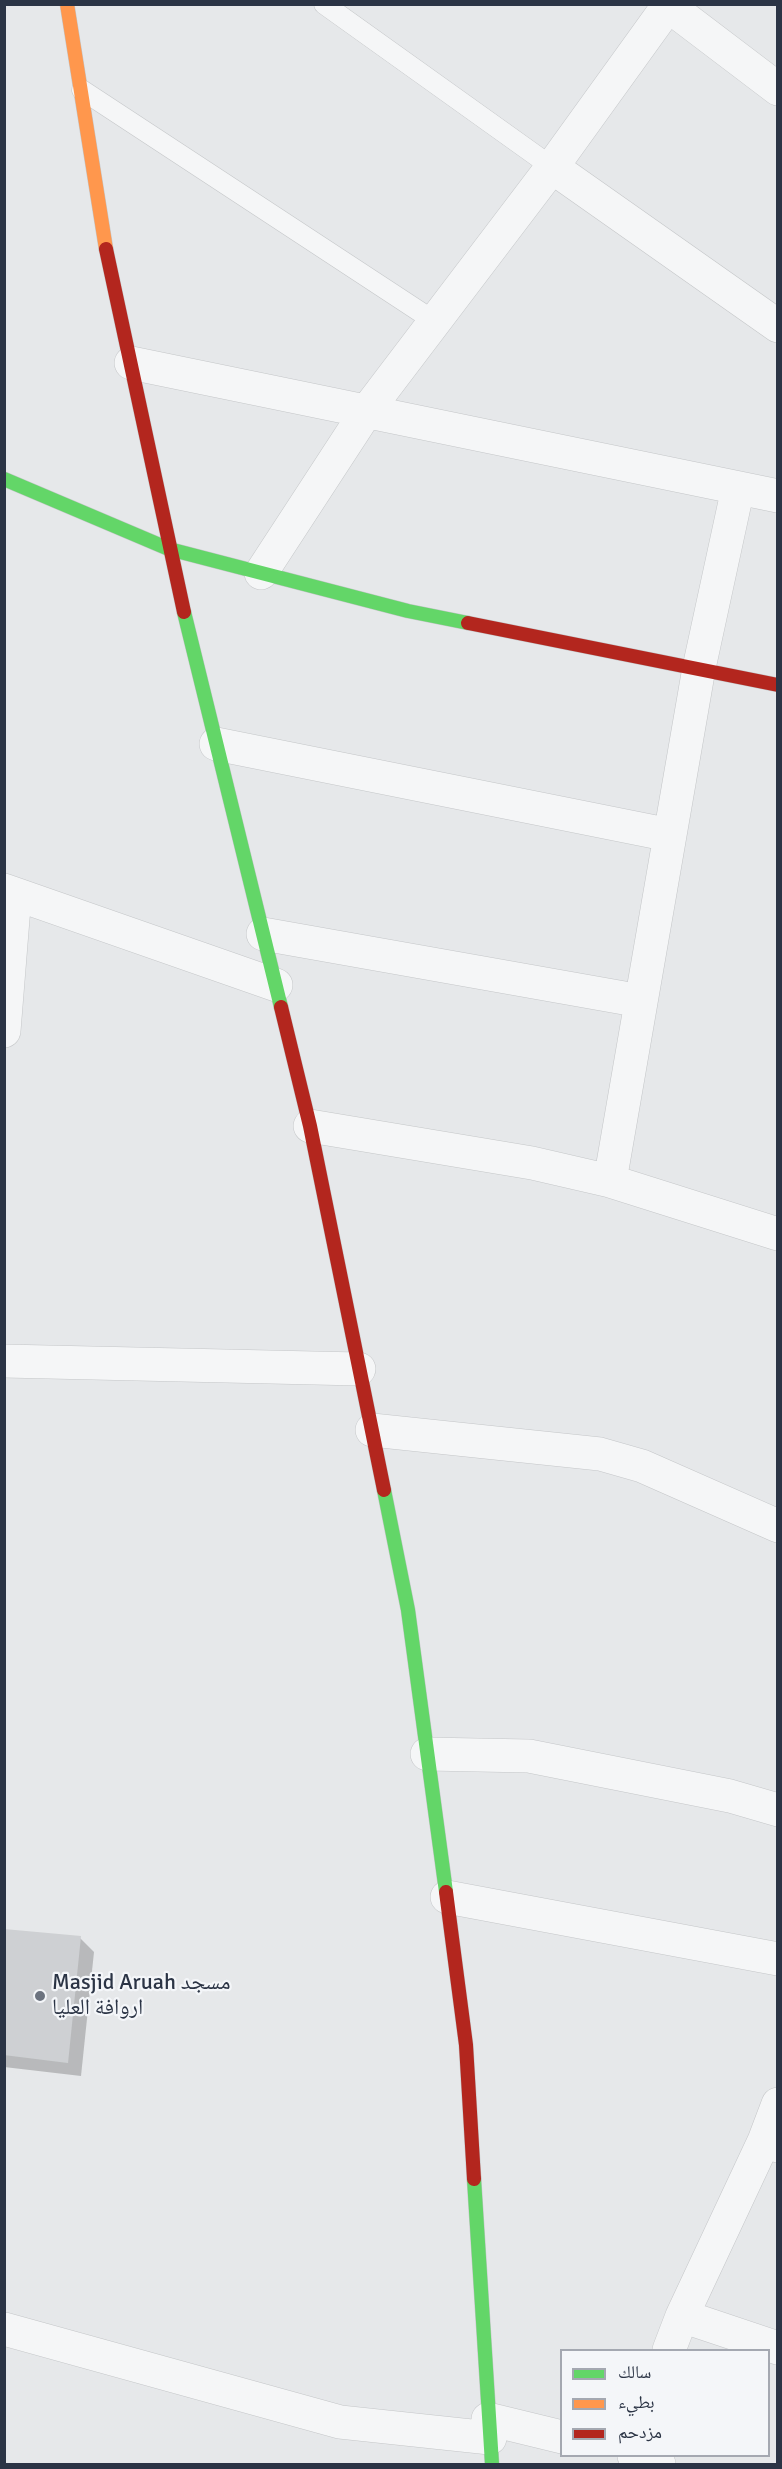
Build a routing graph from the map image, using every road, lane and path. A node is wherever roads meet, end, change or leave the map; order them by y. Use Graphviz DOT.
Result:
graph roads {
  1 [pos="67,4"];
  2 [pos="324,4"];
  3 [pos="669,5"];
  4 [pos="777,89"];
  5 [pos="82,90"];
  6 [pos="552,166"];
  7 [pos="434,321"];
  8 [pos="777,326"];
  9 [pos="131,363"];
  10 [pos="366,412"];
  11 [pos="4,479"];
  12 [pos="738,488"];
  13 [pos="777,496"];
  14 [pos="169,549"];
  15 [pos="261,573"];
  16 [pos="699,669"];
  17 [pos="777,685"];
  18 [pos="216,744"];
  19 [pos="670,835"];
  20 [pos="10,892"];
  21 [pos="263,934"];
  22 [pos="276,985"];
  23 [pos="641,1001"];
  24 [pos="4,1031"];
  25 [pos="310,1126"];
  26 [pos="610,1181"];
  27 [pos="777,1234"];
  28 [pos="4,1361"];
  29 [pos="359,1369"];
  30 [pos="372,1430"];
  31 [pos="777,1526"];
  32 [pos="428,1754"];
  33 [pos="777,1810"];
  34 [pos="447,1897"];
  35 [pos="777,1959"];
  36 [pos="777,2104"];
  37 [pos="771,2144"];
  38 [pos="682,2316"];
  39 [pos="4,2329"];
  40 [pos="777,2348"];
  41 [pos="669,2349"];
  42 [pos="560,2437"];
  43 [pos="490,2441"];
  44 [pos="637,2457"];
  45 [pos="659,2464"];
  1 -- 5 [label="street"];
  2 -- 6 [label="lane"];
  3 -- 4 [label="street"];
  3 -- 6 [label="street"];
  5 -- 7 [label="lane"];
  5 -- 9 [label="street"];
  6 -- 7 [label="street"];
  6 -- 8 [label="street"];
  7 -- 10 [label="street"];
  9 -- 10 [label="street"];
  9 -- 14 [label="street"];
  10 -- 12 [label="street"];
  10 -- 15 [label="street"];
  11 -- 14 [label="street"];
  12 -- 13 [label="street"];
  12 -- 16 [label="street"];
  14 -- 15 [label="street"];
  14 -- 18 [label="street"];
  15 -- 16 [label="street"];
  16 -- 17 [label="street"];
  16 -- 19 [label="street"];
  18 -- 19 [label="street"];
  18 -- 21 [label="street"];
  19 -- 23 [label="street"];
  20 -- 22 [label="street"];
  20 -- 24 [label="street"];
  21 -- 22 [label="street"];
  21 -- 23 [label="street"];
  22 -- 25 [label="street"];
  23 -- 26 [label="street"];
  25 -- 26 [label="street"];
  25 -- 29 [label="street"];
  26 -- 27 [label="street"];
  28 -- 29 [label="street"];
  29 -- 30 [label="street"];
  30 -- 31 [label="street"];
  30 -- 32 [label="street"];
  32 -- 33 [label="street"];
  32 -- 34 [label="street"];
  34 -- 35 [label="street"];
  34 -- 43 [label="street"];
  36 -- 37 [label="street"];
  37 -- 38 [label="street"];
  38 -- 40 [label="street"];
  38 -- 41 [label="street"];
  39 -- 43 [label="street"];
  42 -- 43 [label="street"];
  44 -- 45 [label="street"];
}
